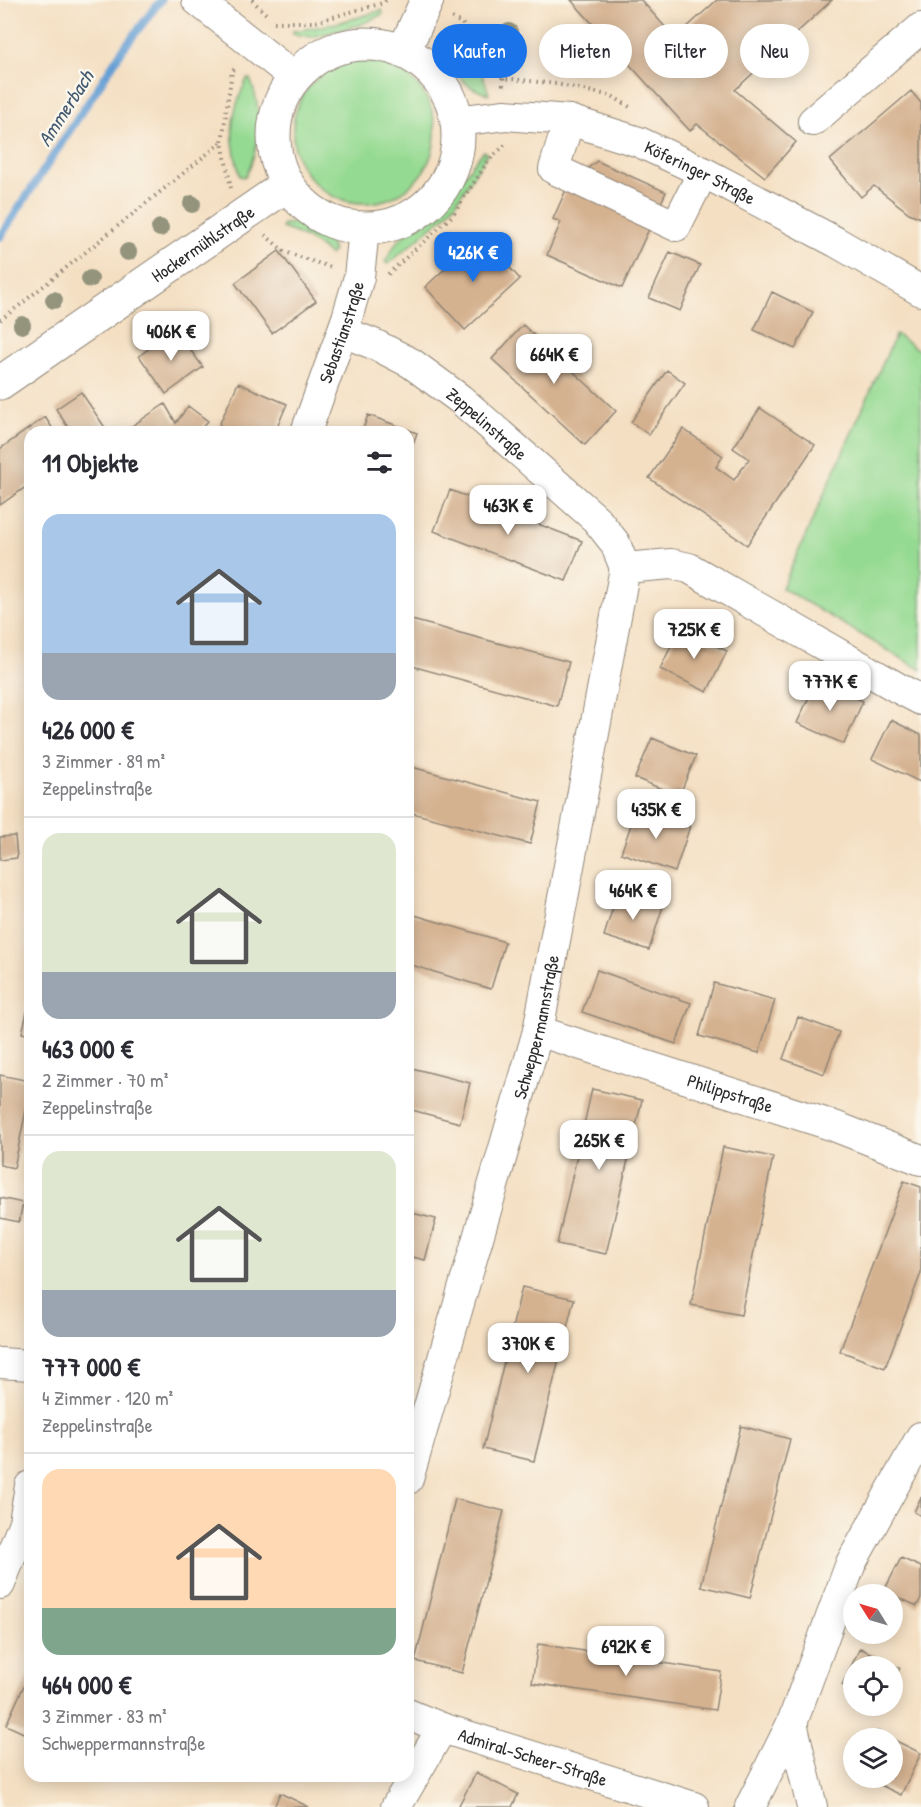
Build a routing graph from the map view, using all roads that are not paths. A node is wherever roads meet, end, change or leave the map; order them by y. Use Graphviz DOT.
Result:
graph roads {
  1 [pos="427,0"];
  2 [pos="199,2"];
  3 [pos="921,28"];
  4 [pos="404,51"];
  5 [pos="294,77"];
  6 [pos="569,120"];
  7 [pos="457,121"];
  8 [pos="813,121"];
  9 [pos="704,172"];
  10 [pos="287,185"];
  11 [pos="364,229"];
  12 [pos="921,291"];
  13 [pos="343,332"];
  14 [pos="0,383"];
  15 [pos="308,426"];
  16 [pos="625,568"];
  17 [pos="921,700"];
  18 [pos="538,1031"];
  19 [pos="921,1160"];
  20 [pos="0,1363"];
  21 [pos="24,1365"];
  22 [pos="921,1437"];
  23 [pos="414,1458"];
  24 [pos="24,1531"];
  25 [pos="0,1584"];
  26 [pos="414,1716"];
  27 [pos="792,1723"];
  28 [pos="442,1728"];
  29 [pos="414,1776"];
  30 [pos="411,1782"];
  31 [pos="396,1807"];
  32 [pos="694,1807"];
  33 [pos="750,1807"];
  34 [pos="812,1807"];
  1 -- 4 [label="main road"];
  2 -- 5 [label="street"];
  3 -- 8 [label="street"];
  4 -- 5 [label="main road"];
  4 -- 7 [label="main road"];
  5 -- 10 [label="main road"];
  6 -- 7 [label="street, Köferinger Straße"];
  6 -- 9 [label="street, Köferinger Straße"];
  6 -- 9 [label="street"];
  7 -- 11 [label="main road"];
  9 -- 12 [label="street, Köferinger Straße"];
  10 -- 11 [label="main road"];
  10 -- 14 [label="main road, Hockermühlstraße"];
  11 -- 13 [label="street, Sebastianstraße"];
  13 -- 15 [label="street, Sebastianstraße"];
  13 -- 16 [label="street, Zeppelinstraße"];
  16 -- 17 [label="street"];
  16 -- 18 [label="street, Schweppermannstraße"];
  18 -- 19 [label="street, Philippstraße"];
  18 -- 23 [label="street, Schweppermannstraße"];
  20 -- 21 [label="street"];
  22 -- 27 [label="street"];
  24 -- 25 [label="street"];
  26 -- 28 [label="street, Admiral-Scheer-Straße"];
  27 -- 33 [label="street"];
  27 -- 34 [label="street"];
  28 -- 29 [label="street"];
  28 -- 32 [label="street, Admiral-Scheer-Straße"];
  30 -- 31 [label="street"];
}
